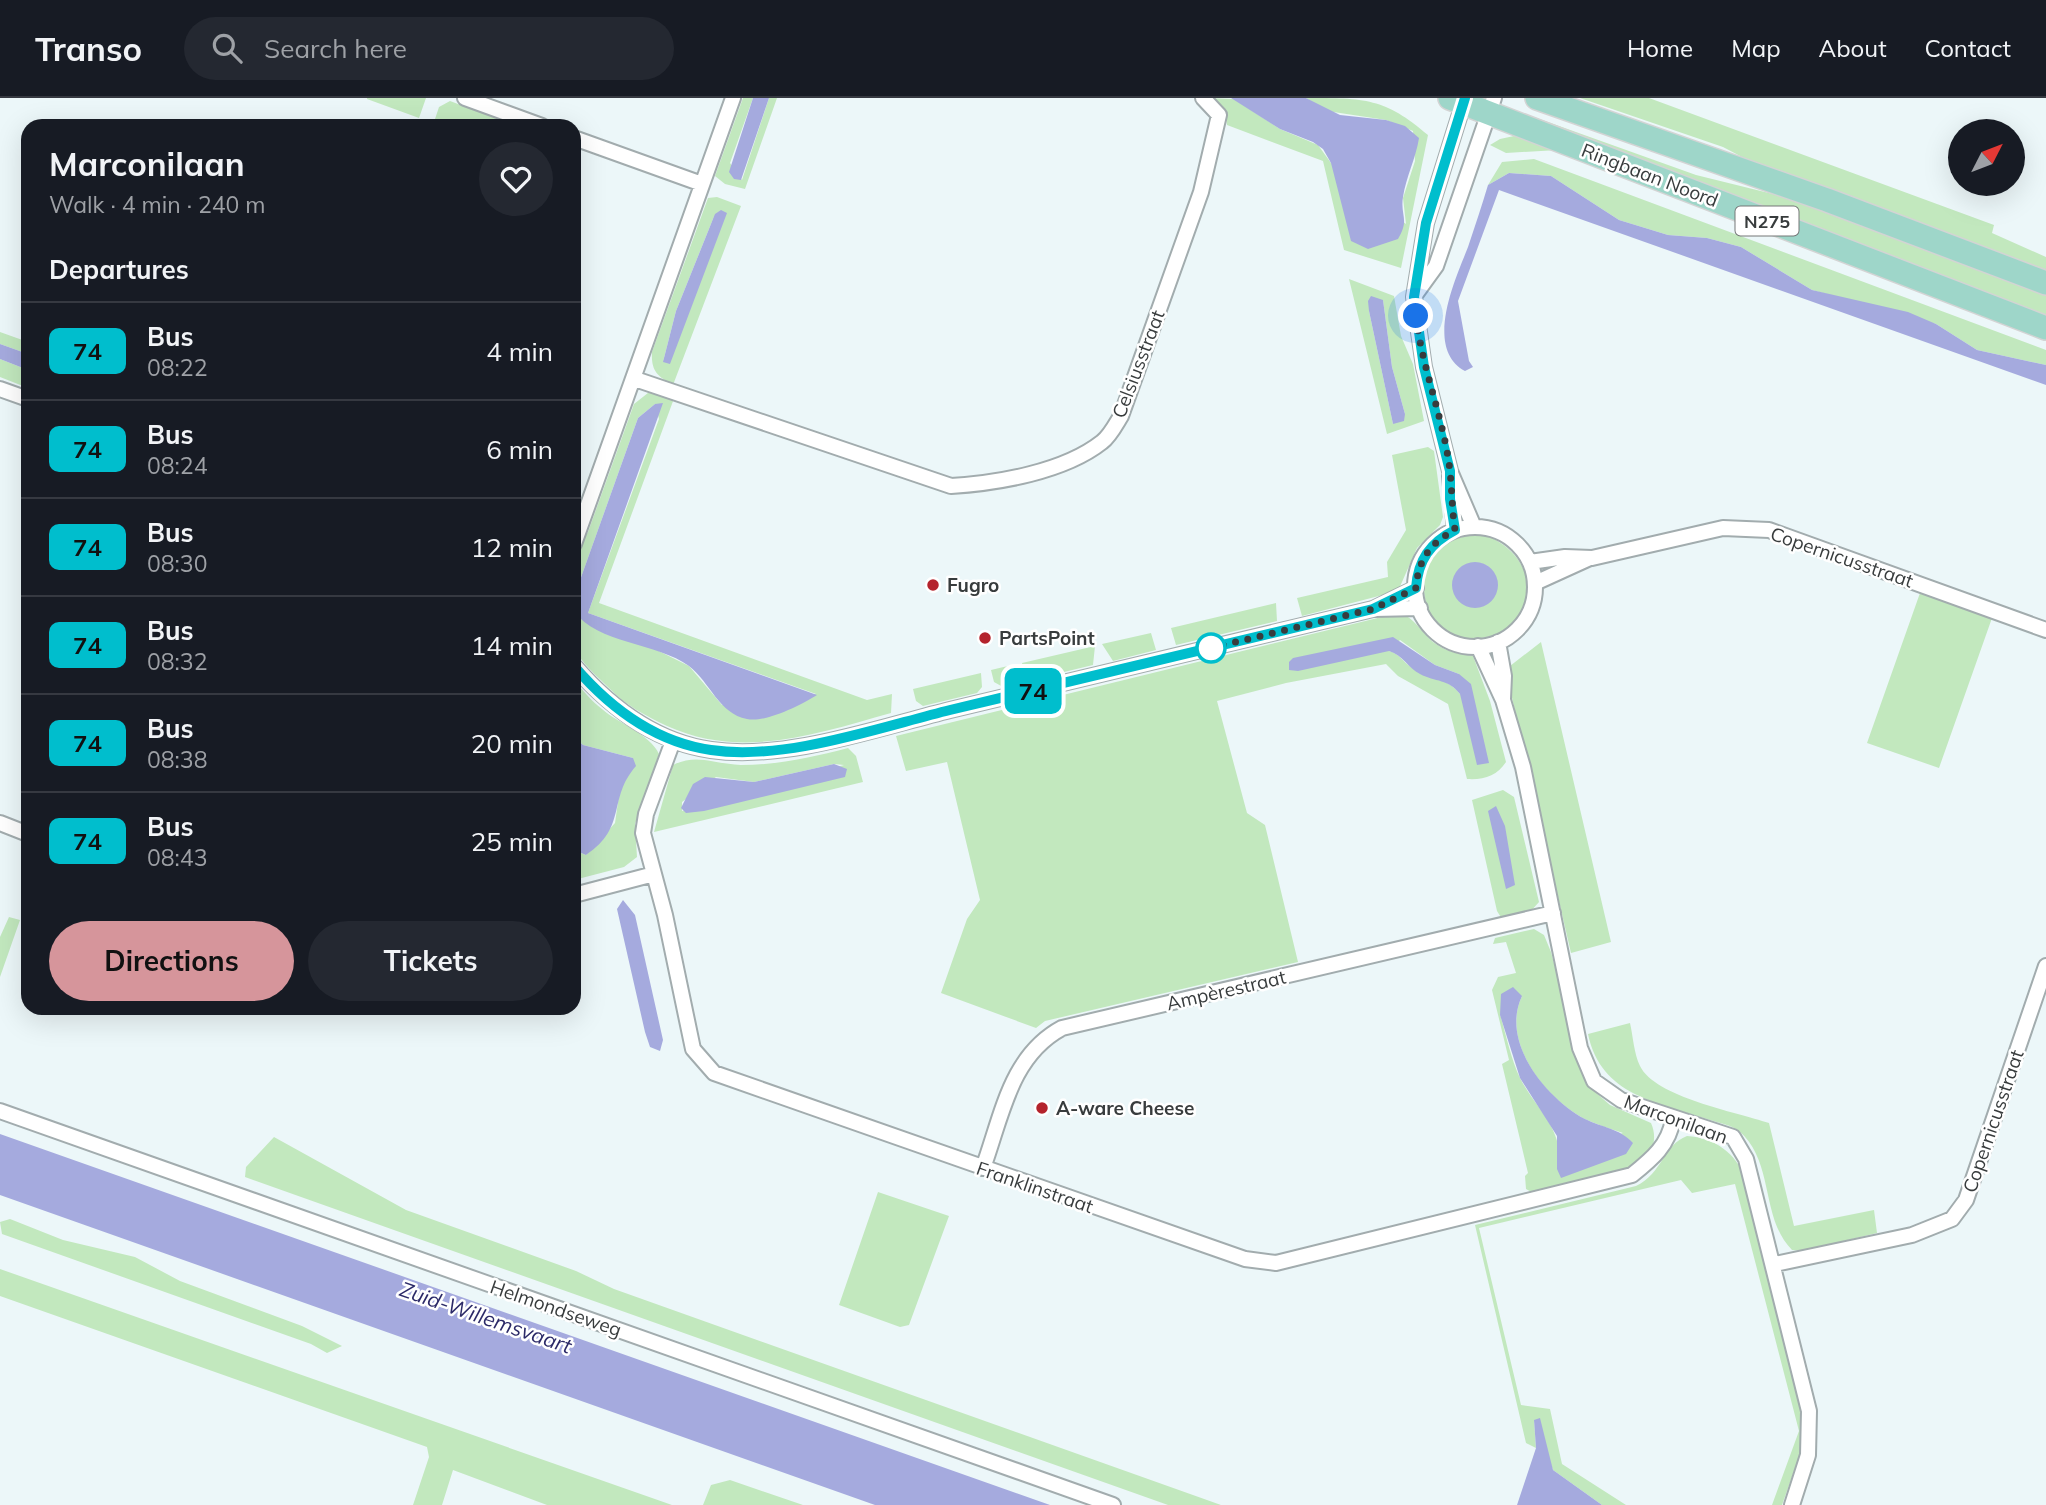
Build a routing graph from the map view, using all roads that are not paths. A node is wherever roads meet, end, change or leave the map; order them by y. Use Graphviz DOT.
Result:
graph roads {
  1 [pos="466,98"];
  2 [pos="733,98"];
  3 [pos="1203,98"];
  4 [pos="1538,98"];
  5 [pos="1459,100"];
  6 [pos="1491,106"];
  7 [pos="523,119"];
  8 [pos="581,141"];
  9 [pos="702,184"];
  10 [pos="2046,283"];
  11 [pos="1414,297"];
  12 [pos="2046,328"];
  13 [pos="635,379"];
  14 [pos="0,389"];
  15 [pos="21,396"];
  16 [pos="1450,471"];
  17 [pos="581,525"];
  18 [pos="1474,527"];
  19 [pos="1455,530"];
  20 [pos="1591,558"];
  21 [pos="1530,562"];
  22 [pos="1535,583"];
  23 [pos="1416,588"];
  24 [pos="1420,608"];
  25 [pos="1373,609"];
  26 [pos="2046,630"];
  27 [pos="1498,642"];
  28 [pos="1478,646"];
  29 [pos="581,674"];
  30 [pos="1503,700"];
  31 [pos="673,741"];
  32 [pos="0,824"];
  33 [pos="21,832"];
  34 [pos="654,874"];
  35 [pos="581,893"];
  36 [pos="1553,912"];
  37 [pos="2046,966"];
  38 [pos="0,1111"];
  39 [pos="1672,1119"];
  40 [pos="983,1168"];
  41 [pos="1775,1264"];
  42 [pos="1113,1505"];
  43 [pos="1792,1505"];
  1 -- 7 [label="street"];
  2 -- 9 [label="street"];
  3 -- 13 [label="street, Celsiusstraat"];
  4 -- 10 [label="main road, Ringbaan Noord / N275"];
  5 -- 6 [label="main road, Ringbaan Noord / N275"];
  5 -- 11 [label="street"];
  6 -- 11 [label="street"];
  6 -- 12 [label="main road, Ringbaan Noord / N275"];
  8 -- 9 [label="street"];
  9 -- 13 [label="street"];
  11 -- 16 [label="street"];
  13 -- 17 [label="street"];
  14 -- 15 [label="street"];
  16 -- 18 [label="street"];
  16 -- 19 [label="street"];
  18 -- 19 [label="street"];
  18 -- 21 [label="street"];
  19 -- 23 [label="street"];
  20 -- 21 [label="street, Copernicusstraat"];
  20 -- 22 [label="street, Copernicusstraat"];
  20 -- 26 [label="street, Copernicusstraat"];
  21 -- 22 [label="street"];
  22 -- 27 [label="street"];
  23 -- 24 [label="street"];
  23 -- 25 [label="street"];
  24 -- 25 [label="street"];
  24 -- 28 [label="street"];
  25 -- 31 [label="street"];
  27 -- 28 [label="street"];
  27 -- 30 [label="street, Marconilaan"];
  28 -- 30 [label="street, Marconilaan"];
  29 -- 31 [label="street"];
  30 -- 36 [label="street, Marconilaan"];
  31 -- 34 [label="street, Franklinstraat"];
  32 -- 33 [label="street"];
  34 -- 35 [label="street"];
  34 -- 40 [label="street, Franklinstraat"];
  36 -- 39 [label="street, Marconilaan"];
  36 -- 40 [label="street, Ampèrestraat"];
  37 -- 41 [label="street, Copernicusstraat"];
  38 -- 42 [label="street, Helmondseweg"];
  39 -- 40 [label="street, Franklinstraat"];
  39 -- 41 [label="street, Marconilaan"];
  41 -- 43 [label="street, Marconilaan"];
}
